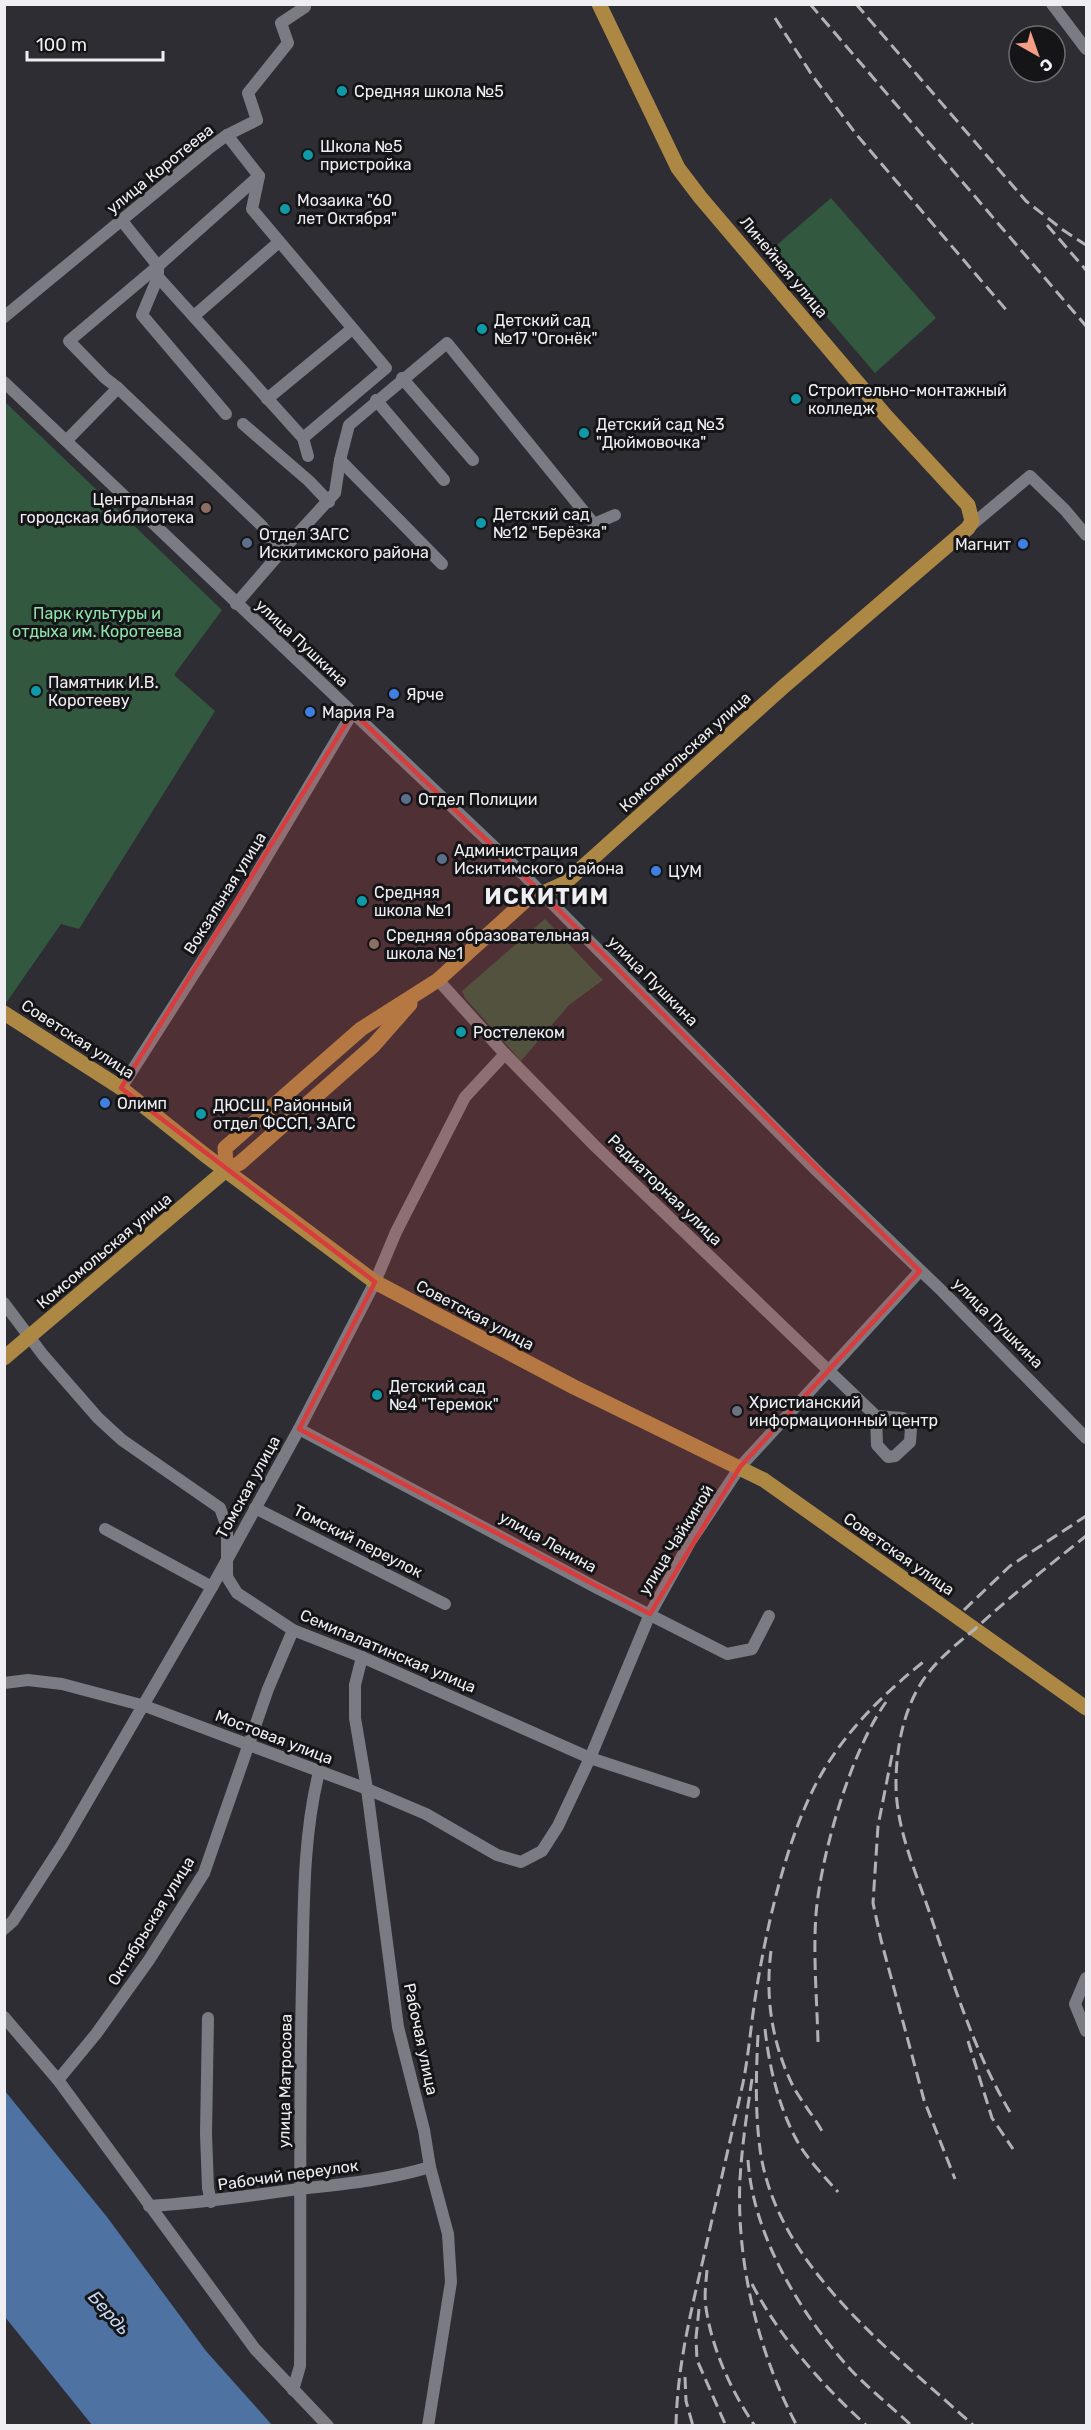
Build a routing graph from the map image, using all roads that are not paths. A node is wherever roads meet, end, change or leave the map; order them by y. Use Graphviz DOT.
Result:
graph roads {
  1 [pos="599,4"];
  2 [pos="1052,4"];
  3 [pos="305,7"];
  4 [pos="1086,49"];
  5 [pos="227,135"];
  6 [pos="259,176"];
  7 [pos="122,221"];
  8 [pos="279,242"];
  9 [pos="158,272"];
  10 [pos="194,316"];
  11 [pos="4,317"];
  12 [pos="352,328"];
  13 [pos="402,378"];
  14 [pos="4,382"];
  15 [pos="118,388"];
  16 [pos="267,399"];
  17 [pos="376,400"];
  18 [pos="226,414"];
  19 [pos="243,424"];
  20 [pos="303,438"];
  21 [pos="68,440"];
  22 [pos="308,456"];
  23 [pos="339,460"];
  24 [pos="473,460"];
  25 [pos="444,480"];
  26 [pos="329,502"];
  27 [pos="615,515"];
  28 [pos="968,528"];
  29 [pos="1086,535"];
  30 [pos="280,553"];
  31 [pos="442,564"];
  32 [pos="236,604"];
  33 [pos="353,712"];
  34 [pos="542,893"];
  35 [pos="438,980"];
  36 [pos="420,992"];
  37 [pos="4,1013"];
  38 [pos="505,1054"];
  39 [pos="121,1088"];
  40 [pos="226,1170"];
  41 [pos="920,1271"];
  42 [pos="375,1282"];
  43 [pos="4,1303"];
  44 [pos="30,1336"];
  45 [pos="4,1358"];
  46 [pos="828,1372"];
  47 [pos="876,1416"];
  48 [pos="299,1429"];
  49 [pos="1086,1438"];
  50 [pos="740,1467"];
  51 [pos="255,1508"];
  52 [pos="105,1529"];
  53 [pos="227,1557"];
  54 [pos="212,1587"];
  55 [pos="445,1604"];
  56 [pos="650,1614"];
  57 [pos="769,1616"];
  58 [pos="293,1630"];
  59 [pos="362,1657"];
  60 [pos="4,1683"];
  61 [pos="145,1706"];
  62 [pos="1086,1708"];
  63 [pos="249,1745"];
  64 [pos="590,1758"];
  65 [pos="319,1772"];
  66 [pos="367,1789"];
  67 [pos="694,1792"];
  68 [pos="520,1862"];
  69 [pos="4,1929"];
  70 [pos="1086,1978"];
  71 [pos="4,2017"];
  72 [pos="208,2018"];
  73 [pos="1086,2031"];
  74 [pos="58,2080"];
  75 [pos="430,2167"];
  76 [pos="302,2189"];
  77 [pos="211,2202"];
  78 [pos="149,2206"];
  79 [pos="293,2390"];
  80 [pos="328,2426"];
  81 [pos="428,2426"];
  1 -- 28 [label="main road, Линейная улица"];
  2 -- 4 [label="street"];
  3 -- 5 [label="street, улица Коротеева"];
  5 -- 6 [label="street"];
  5 -- 7 [label="street, улица Коротеева"];
  6 -- 8 [label="street"];
  6 -- 9 [label="street"];
  7 -- 9 [label="street"];
  7 -- 11 [label="street, улица Коротеева"];
  8 -- 10 [label="street"];
  8 -- 12 [label="street"];
  9 -- 10 [label="street"];
  9 -- 15 [label="street"];
  9 -- 18 [label="street"];
  10 -- 16 [label="street"];
  12 -- 16 [label="street"];
  12 -- 20 [label="street"];
  13 -- 17 [label="street"];
  13 -- 24 [label="street"];
  13 -- 27 [label="street"];
  14 -- 21 [label="street, улица Пушкина"];
  15 -- 21 [label="street"];
  15 -- 30 [label="street"];
  16 -- 20 [label="street"];
  17 -- 23 [label="street"];
  17 -- 25 [label="street"];
  19 -- 26 [label="street"];
  20 -- 22 [label="street"];
  21 -- 32 [label="street, улица Пушкина"];
  23 -- 26 [label="street"];
  23 -- 31 [label="street"];
  26 -- 30 [label="street"];
  28 -- 29 [label="street"];
  28 -- 34 [label="main road, Комсомольская улица"];
  30 -- 32 [label="street"];
  32 -- 33 [label="street, улица Пушкина"];
  33 -- 34 [label="street, улица Пушкина"];
  33 -- 39 [label="street, Вокзальная улица"];
  34 -- 35 [label="main road, Комсомольская улица"];
  34 -- 41 [label="street, улица Пушкина"];
  35 -- 36 [label="main road, Комсомольская улица"];
  35 -- 38 [label="street, Радиаторная улица"];
  36 -- 40 [label="main road, Комсомольская улица"];
  36 -- 40 [label="main road, Комсомольская улица"];
  37 -- 39 [label="main road, Советская улица"];
  38 -- 42 [label="street, Томская улица"];
  38 -- 46 [label="street, Радиаторная улица"];
  39 -- 40 [label="main road, Советская улица"];
  40 -- 42 [label="main road, Советская улица"];
  40 -- 44 [label="main road, Комсомольская улица"];
  41 -- 46 [label="street, улица Чайкиной"];
  41 -- 49 [label="street, улица Пушкина"];
  42 -- 48 [label="street, Томская улица"];
  42 -- 50 [label="main road, Советская улица"];
  43 -- 44 [label="street, Семипалатинская улица"];
  44 -- 45 [label="main road, Комсомольская улица"];
  44 -- 53 [label="street, Семипалатинская улица"];
  46 -- 47 [label="street, Радиаторная улица"];
  46 -- 50 [label="street, улица Чайкиной"];
  48 -- 51 [label="street, Томская улица"];
  48 -- 56 [label="street, улица Ленина"];
  50 -- 56 [label="street, улица Чайкиной"];
  50 -- 62 [label="main road, Советская улица"];
  51 -- 53 [label="street, Томская улица"];
  51 -- 55 [label="street, Томский переулок"];
  52 -- 54 [label="street"];
  53 -- 54 [label="street, Томская улица"];
  53 -- 58 [label="street, Семипалатинская улица"];
  54 -- 61 [label="street, Томская улица"];
  56 -- 57 [label="street, улица Ленина"];
  56 -- 64 [label="street, улица Чайкиной"];
  58 -- 59 [label="street, Семипалатинская улица"];
  58 -- 63 [label="street, Октябрьская улица"];
  59 -- 64 [label="street, Семипалатинская улица"];
  59 -- 66 [label="street, Рабочая улица"];
  60 -- 61 [label="street, Мостовая улица"];
  61 -- 63 [label="street, Мостовая улица"];
  61 -- 69 [label="street, Томская улица"];
  63 -- 65 [label="street, Мостовая улица"];
  63 -- 74 [label="street, Октябрьская улица"];
  64 -- 67 [label="street, Семипалатинская улица"];
  64 -- 68 [label="street, улица Чайкиной"];
  65 -- 66 [label="street, Мостовая улица"];
  65 -- 76 [label="street, улица Матросова"];
  66 -- 68 [label="street, Мостовая улица"];
  66 -- 75 [label="street, Рабочая улица"];
  70 -- 73 [label="street"];
  71 -- 74 [label="street"];
  72 -- 77 [label="street"];
  74 -- 78 [label="street"];
  75 -- 76 [label="street, Рабочий переулок"];
  75 -- 81 [label="street, Рабочая улица"];
  76 -- 77 [label="street, Рабочий переулок"];
  76 -- 79 [label="street, улица Матросова"];
  77 -- 78 [label="street, Рабочий переулок"];
  78 -- 79 [label="street"];
  79 -- 80 [label="street"];
}
